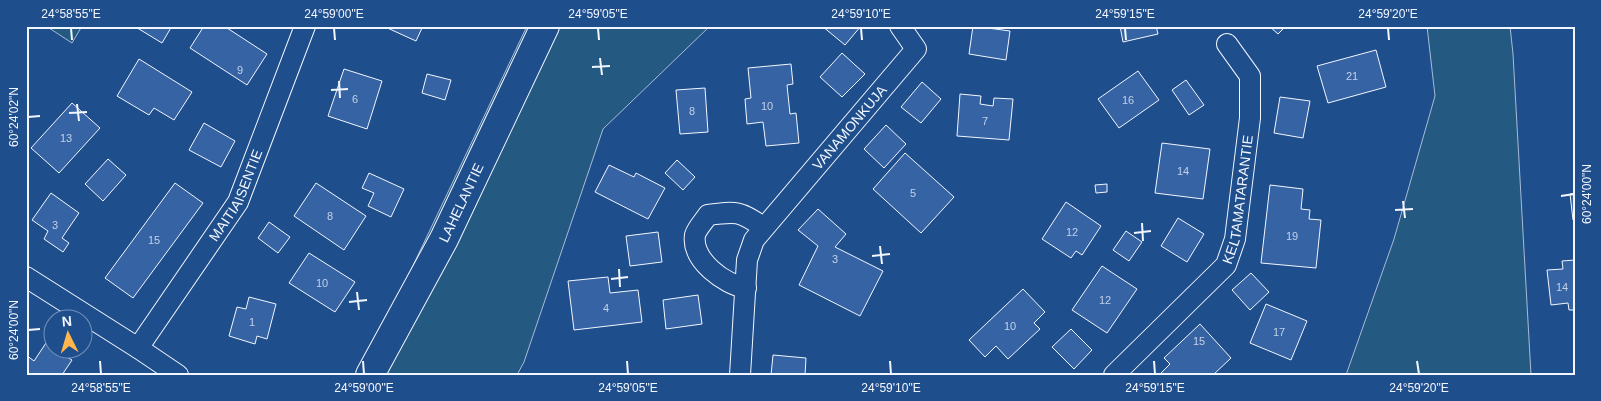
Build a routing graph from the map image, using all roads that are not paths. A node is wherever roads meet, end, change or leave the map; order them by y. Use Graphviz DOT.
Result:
graph roads {
  1 [pos="305,26"];
  2 [pos="545,26"];
  3 [pos="900,26"];
  4 [pos="1227,44"];
  5 [pos="764,227"];
  6 [pos="26,277"];
  7 [pos="746,288"];
  8 [pos="138,348"];
  9 [pos="178,375"];
  10 [pos="370,375"];
  11 [pos="740,375"];
  12 [pos="1114,375"];
  1 -- 8 [label="street, MAITIAISENTIE"];
  2 -- 10 [label="main road, LAHELANTIE"];
  3 -- 5 [label="street, VANAMONKUJA"];
  4 -- 12 [label="street, KELTAMATARANTIE"];
  5 -- 7 [label="street, VANAMONKUJA"];
  5 -- 7 [label="street"];
  6 -- 8 [label="street"];
  7 -- 11 [label="street, VANAMONKUJA"];
  8 -- 9 [label="street"];
}
